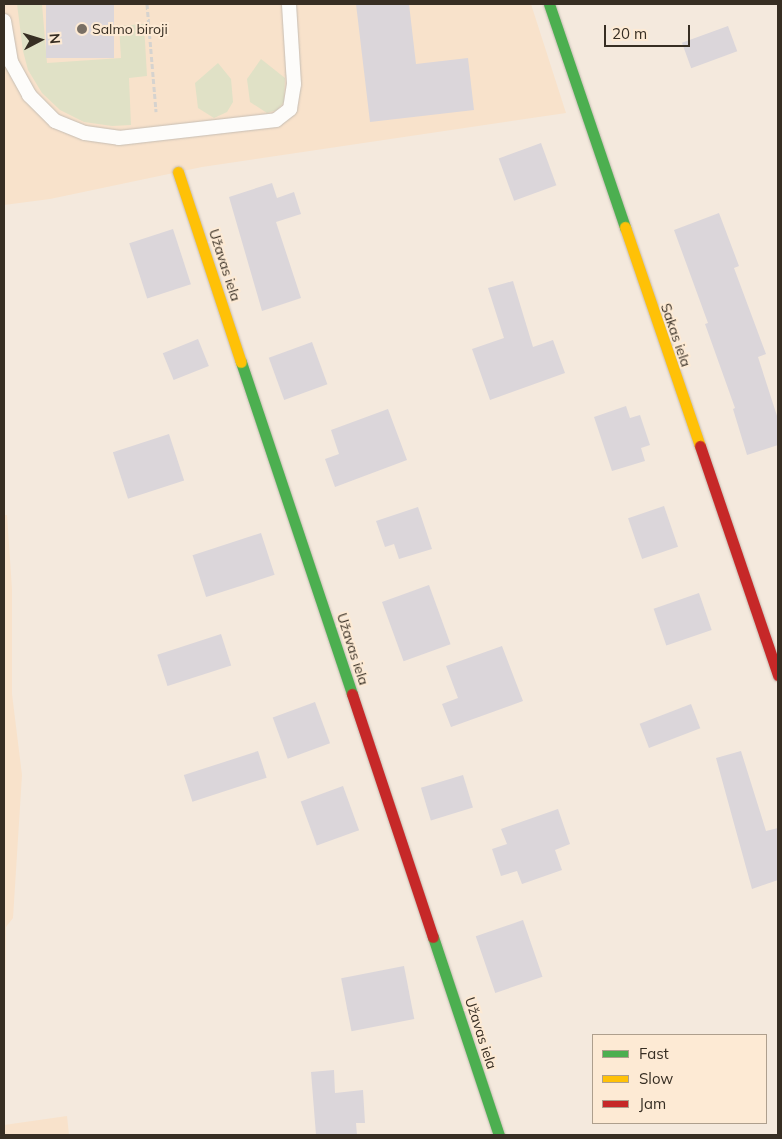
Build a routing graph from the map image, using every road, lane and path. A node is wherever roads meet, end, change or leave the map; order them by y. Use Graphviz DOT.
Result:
graph roads {
  1 [pos="147,4"];
  2 [pos="289,4"];
  3 [pos="548,4"];
  4 [pos="4,21"];
  5 [pos="164,131"];
  6 [pos="178,172"];
  7 [pos="778,675"];
  8 [pos="499,1135"];
  1 -- 5 [label="path"];
  2 -- 5 [label="lane"];
  3 -- 7 [label="street, Sakas iela"];
  4 -- 5 [label="lane"];
  6 -- 8 [label="street, Užavas iela"];
}
